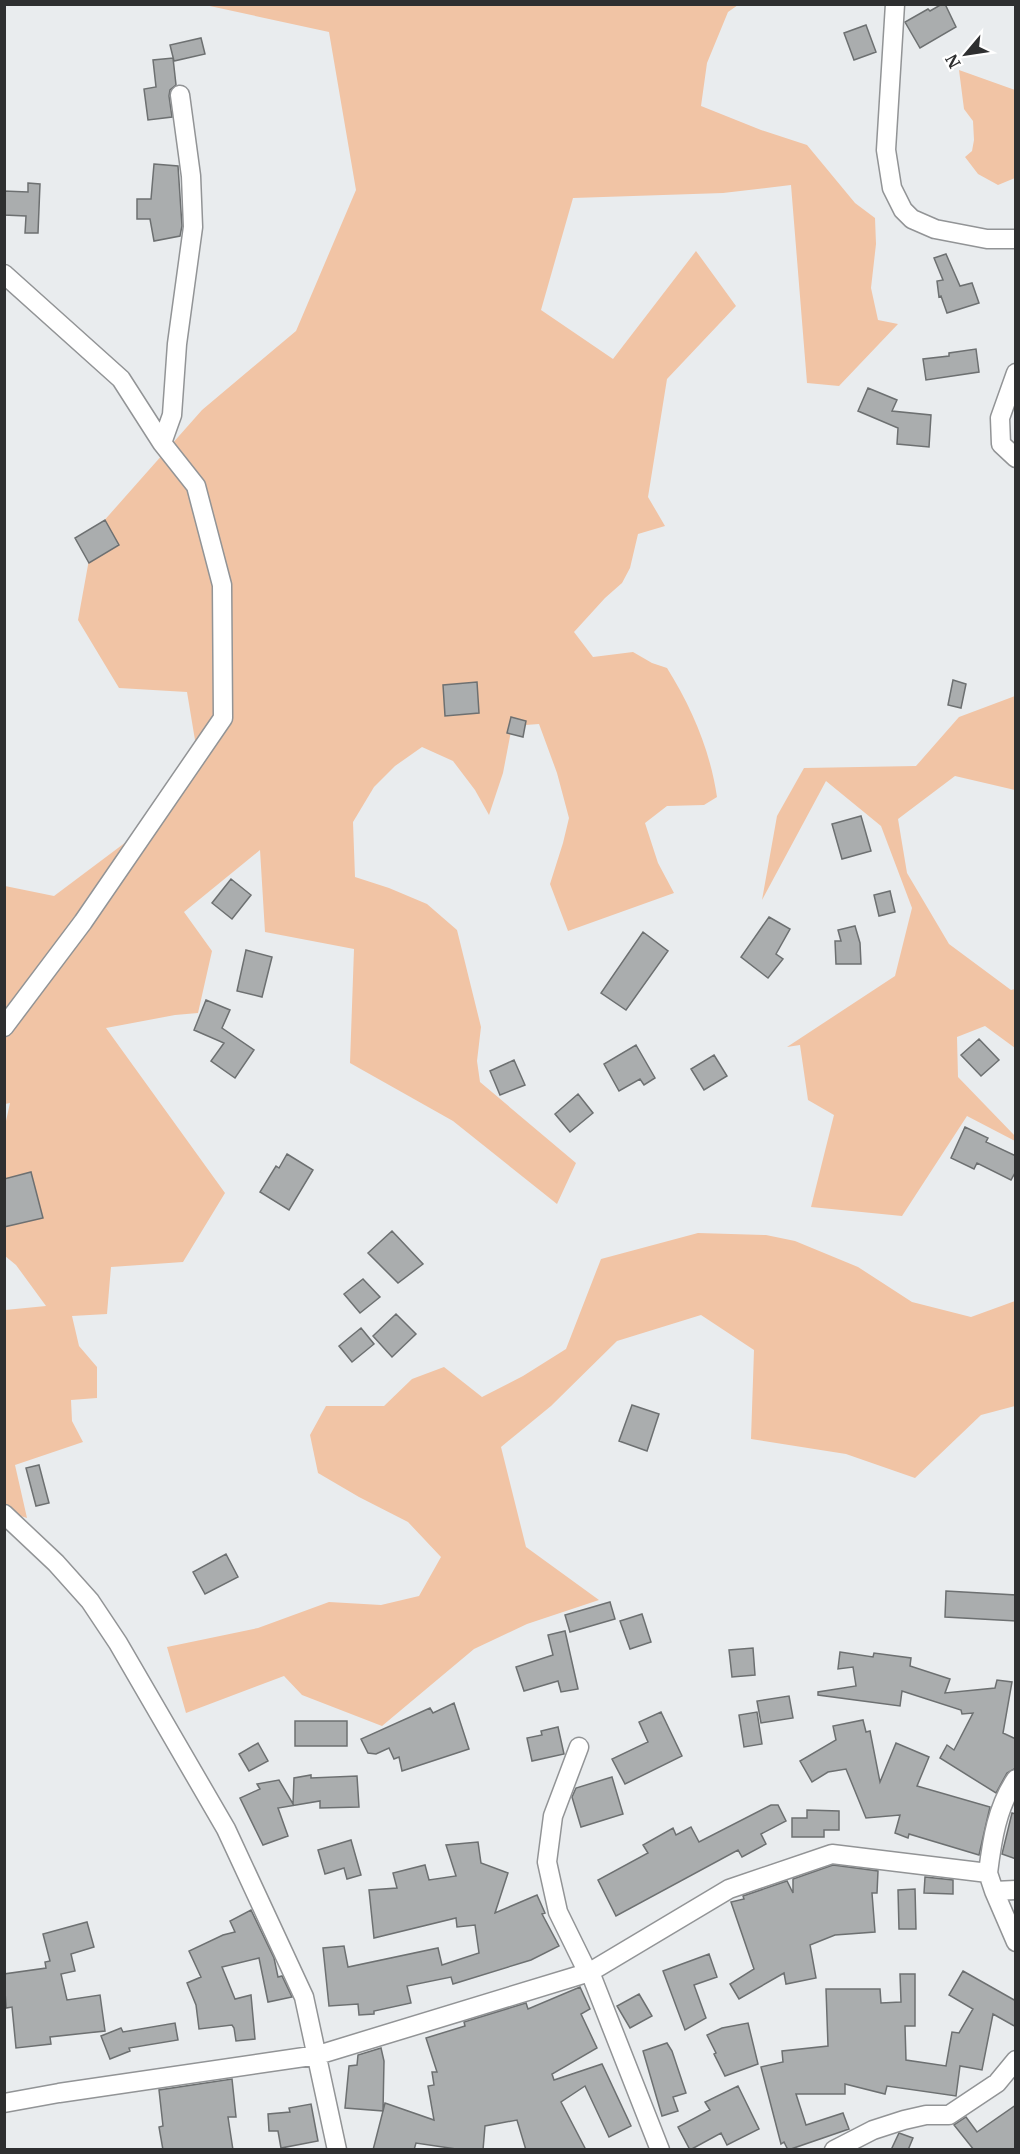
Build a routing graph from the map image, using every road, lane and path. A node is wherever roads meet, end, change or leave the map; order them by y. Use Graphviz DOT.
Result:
graph roads {
  1 [pos="883,4"];
  2 [pos="895,4"];
  3 [pos="892,28"];
  4 [pos="180,95"];
  5 [pos="1016,239"];
  6 [pos="4,274"];
  7 [pos="1016,373"];
  8 [pos="162,443"];
  9 [pos="1016,458"];
  10 [pos="4,1027"];
  11 [pos="4,1514"];
  12 [pos="579,1747"];
  13 [pos="1016,1779"];
  14 [pos="988,1873"];
  15 [pos="1016,1890"];
  16 [pos="994,1891"];
  17 [pos="1016,1942"];
  18 [pos="590,1972"];
  19 [pos="318,2055"];
  20 [pos="1016,2060"];
  21 [pos="4,2103"];
  22 [pos="337,2150"];
  23 [pos="660,2150"];
  24 [pos="834,2150"];
  1 -- 3 [label="street"];
  2 -- 3 [label="street"];
  3 -- 5 [label="street"];
  4 -- 8 [label="street"];
  6 -- 8 [label="street"];
  7 -- 9 [label="street"];
  8 -- 10 [label="street"];
  11 -- 19 [label="street"];
  12 -- 18 [label="street"];
  13 -- 14 [label="street"];
  14 -- 16 [label="street"];
  14 -- 18 [label="street"];
  15 -- 16 [label="street"];
  16 -- 17 [label="street"];
  18 -- 19 [label="street"];
  18 -- 23 [label="street"];
  19 -- 21 [label="street"];
  19 -- 22 [label="street"];
  20 -- 24 [label="street"];
}
